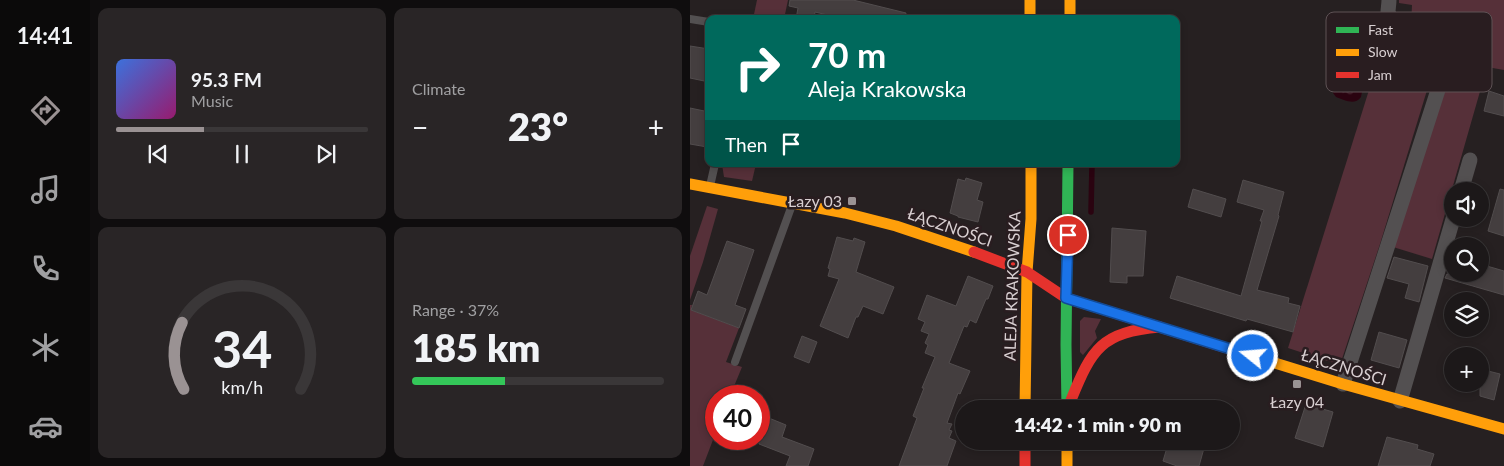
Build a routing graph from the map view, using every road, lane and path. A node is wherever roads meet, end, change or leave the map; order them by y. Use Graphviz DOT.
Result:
graph roads {
  1 [pos="1030,0"];
  2 [pos="1070,0"];
  3 [pos="1030,15"];
  4 [pos="1070,15"];
  5 [pos="690,19"];
  6 [pos="705,21"];
  7 [pos="1439,92"];
  8 [pos="1470,160"];
  9 [pos="714,167"];
  10 [pos="1031,167"];
  11 [pos="1068,167"];
  12 [pos="1464,182"];
  13 [pos="690,184"];
  14 [pos="710,188"];
  15 [pos="793,203"];
  16 [pos="1451,227"];
  17 [pos="1027,272"];
  18 [pos="1066,298"];
  19 [pos="1160,327"];
  20 [pos="735,362"];
  21 [pos="1343,384"];
  22 [pos="1025,400"];
  23 [pos="1067,400"];
  24 [pos="1071,400"];
  25 [pos="1400,401"];
  26 [pos="1504,429"];
  27 [pos="1025,450"];
  28 [pos="1067,450"];
  29 [pos="1025,466"];
  30 [pos="1067,466"];
  1 -- 3 [label="street"];
  2 -- 4 [label="street"];
  5 -- 6 [label="lane"];
  7 -- 21 [label="street"];
  8 -- 12 [label="street"];
  9 -- 14 [label="lane"];
  10 -- 17 [label="street, ALEJA KRAKOWSKA"];
  11 -- 18 [label="street"];
  13 -- 14 [label="street, ŁĄCZNOŚCI"];
  14 -- 15 [label="street, ŁĄCZNOŚCI"];
  15 -- 17 [label="street, ŁĄCZNOŚCI"];
  15 -- 20 [label="lane"];
  16 -- 25 [label="street"];
  17 -- 18 [label="street, ŁĄCZNOŚCI"];
  17 -- 22 [label="street, ALEJA KRAKOWSKA"];
  18 -- 19 [label="street, ŁĄCZNOŚCI"];
  18 -- 23 [label="street"];
  19 -- 21 [label="street, ŁĄCZNOŚCI"];
  19 -- 24 [label="street"];
  21 -- 25 [label="street, ŁĄCZNOŚCI"];
  25 -- 26 [label="street, ŁĄCZNOŚCI"];
  27 -- 29 [label="street"];
  28 -- 30 [label="street"];
}
